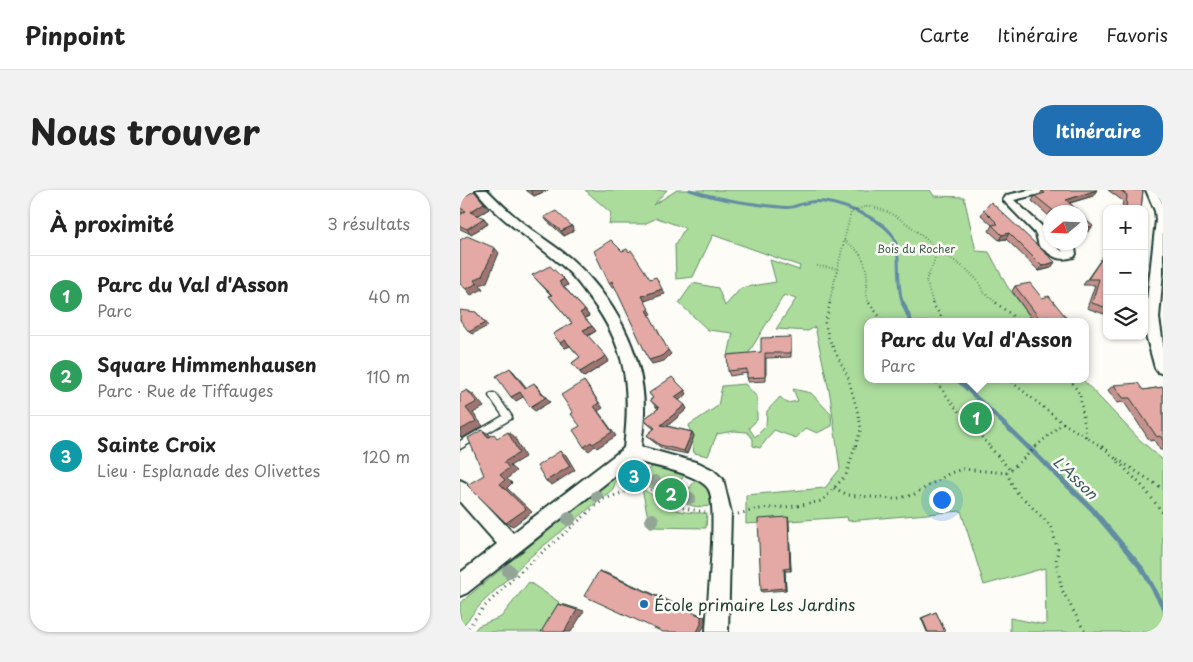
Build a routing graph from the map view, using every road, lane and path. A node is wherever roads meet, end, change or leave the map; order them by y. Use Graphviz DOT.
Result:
graph roads {
  1 [pos="481,190"];
  2 [pos="1044,190"];
  3 [pos="1151,190"];
  4 [pos="1043,231"];
  5 [pos="844,241"];
  6 [pos="937,248"];
  7 [pos="1053,250"];
  8 [pos="1069,250"];
  9 [pos="817,266"];
  10 [pos="839,269"];
  11 [pos="881,318"];
  12 [pos="942,318"];
  13 [pos="1014,318"];
  14 [pos="1163,368"];
  15 [pos="937,383"];
  16 [pos="1013,383"];
  17 [pos="1072,383"];
  18 [pos="493,396"];
  19 [pos="1062,423"];
  20 [pos="1086,437"];
  21 [pos="460,445"];
  22 [pos="632,452"];
  23 [pos="1110,453"];
  24 [pos="1010,470"];
  25 [pos="1007,473"];
  26 [pos="834,488"];
  27 [pos="460,489"];
  28 [pos="1163,489"];
  29 [pos="722,513"];
  30 [pos="1163,513"];
  31 [pos="512,546"];
  32 [pos="460,586"];
  33 [pos="464,632"];
  34 [pos="717,632"];
  35 [pos="1084,632"];
  1 -- 22 [label="street"];
  2 -- 4 [label="street"];
  3 -- 14 [label="street"];
  5 -- 6 [label="path"];
  5 -- 10 [label="path"];
  5 -- 11 [label="path"];
  6 -- 12 [label="path"];
  6 -- 13 [label="path"];
  7 -- 8 [label="street"];
  9 -- 10 [label="path"];
  10 -- 26 [label="path"];
  15 -- 24 [label="path"];
  16 -- 19 [label="path"];
  17 -- 20 [label="path"];
  18 -- 21 [label="lane"];
  19 -- 20 [label="path"];
  19 -- 24 [label="path"];
  20 -- 23 [label="path"];
  22 -- 29 [label="street"];
  22 -- 31 [label="street"];
  23 -- 28 [label="path"];
  23 -- 30 [label="path"];
  24 -- 25 [label="path"];
  25 -- 26 [label="path"];
  25 -- 35 [label="path"];
  26 -- 29 [label="path"];
  27 -- 31 [label="street"];
  29 -- 33 [label="path"];
  29 -- 34 [label="street"];
  31 -- 32 [label="street"];
}
